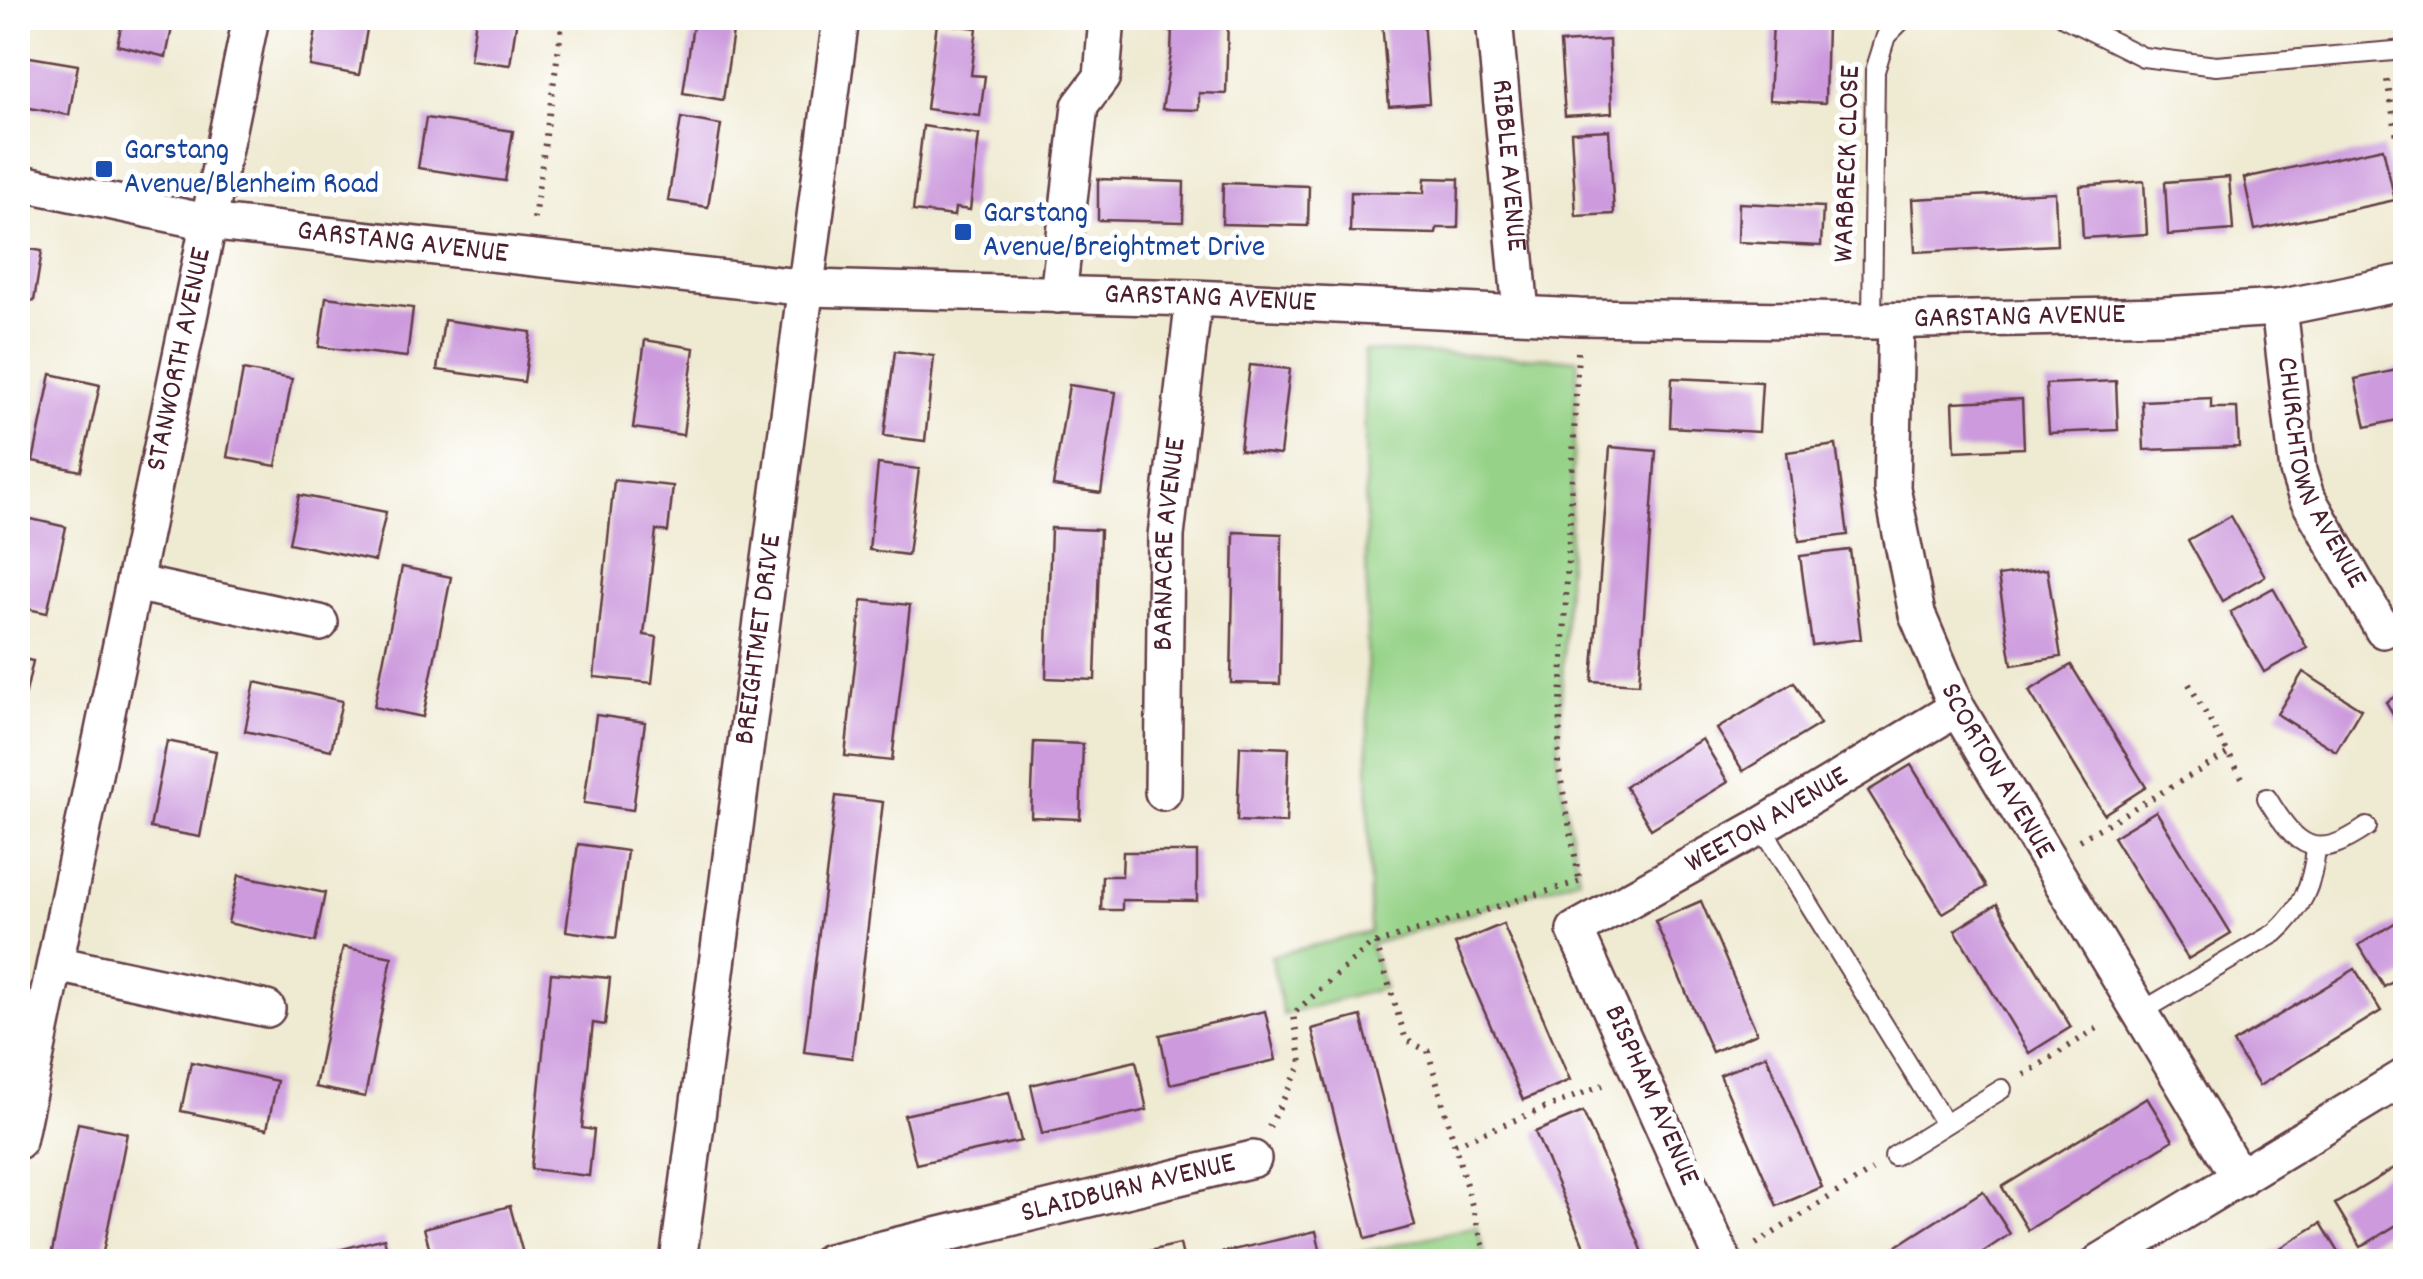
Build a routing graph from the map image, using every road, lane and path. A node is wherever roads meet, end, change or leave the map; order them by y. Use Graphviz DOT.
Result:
graph roads {
  1 [pos="251,18"];
  2 [pos="564,18"];
  3 [pos="841,18"];
  4 [pos="1107,18"];
  5 [pos="1494,18"];
  6 [pos="1904,18"];
  7 [pos="2065,18"];
  8 [pos="2406,50"];
  9 [pos="2383,54"];
  10 [pos="18,182"];
  11 [pos="2406,188"];
  12 [pos="207,222"];
  13 [pos="528,261"];
  14 [pos="2406,282"];
  15 [pos="808,288"];
  16 [pos="1058,295"];
  17 [pos="1194,298"];
  18 [pos="2279,308"];
  19 [pos="1521,313"];
  20 [pos="1580,317"];
  21 [pos="1884,321"];
  22 [pos="134,583"];
  23 [pos="320,623"];
  24 [pos="2384,630"];
  25 [pos="2189,684"];
  26 [pos="1957,708"];
  27 [pos="2228,754"];
  28 [pos="1162,792"];
  29 [pos="2267,798"];
  30 [pos="1760,826"];
  31 [pos="2367,827"];
  32 [pos="2316,849"];
  33 [pos="2048,858"];
  34 [pos="1579,878"];
  35 [pos="1610,914"];
  36 [pos="1575,930"];
  37 [pos="1376,944"];
  38 [pos="56,964"];
  39 [pos="2138,1008"];
  40 [pos="267,1009"];
  41 [pos="1639,1071"];
  42 [pos="2406,1076"];
  43 [pos="2002,1089"];
  44 [pos="1945,1124"];
  45 [pos="18,1141"];
  46 [pos="1456,1144"];
  47 [pos="1894,1156"];
  48 [pos="1252,1159"];
  49 [pos="2240,1178"];
  50 [pos="1737,1254"];
  51 [pos="678,1262"];
  52 [pos="829,1262"];
  53 [pos="1488,1262"];
  54 [pos="2100,1262"];
  1 -- 12 [label="street, STANWORTH AVENUE"];
  2 -- 13 [label="path"];
  3 -- 15 [label="street, BREIGHTMET DRIVE"];
  4 -- 16 [label="street"];
  5 -- 19 [label="street, RIBBLE AVENUE"];
  6 -- 21 [label="lane, WARBRECK CLOSE"];
  7 -- 9 [label="lane"];
  8 -- 9 [label="lane"];
  9 -- 11 [label="path"];
  10 -- 12 [label="street, GARSTANG AVENUE"];
  12 -- 13 [label="street, GARSTANG AVENUE"];
  12 -- 22 [label="street, STANWORTH AVENUE"];
  13 -- 15 [label="street, GARSTANG AVENUE"];
  14 -- 18 [label="street, GARSTANG AVENUE"];
  15 -- 16 [label="street, GARSTANG AVENUE"];
  15 -- 51 [label="street, BREIGHTMET DRIVE"];
  16 -- 17 [label="street, GARSTANG AVENUE"];
  17 -- 19 [label="street, GARSTANG AVENUE"];
  17 -- 28 [label="street, BARNACRE AVENUE"];
  18 -- 21 [label="street, GARSTANG AVENUE"];
  18 -- 24 [label="street, CHURCHTOWN AVENUE"];
  19 -- 20 [label="street, GARSTANG AVENUE"];
  20 -- 21 [label="street, GARSTANG AVENUE"];
  20 -- 34 [label="path"];
  21 -- 26 [label="street, SCORTON AVENUE"];
  22 -- 23 [label="street"];
  22 -- 38 [label="street, STANWORTH AVENUE"];
  25 -- 27 [label="path"];
  26 -- 30 [label="street, WEETON AVENUE"];
  26 -- 33 [label="street, SCORTON AVENUE"];
  27 -- 29 [label="path"];
  27 -- 33 [label="path"];
  29 -- 32 [label="lane"];
  30 -- 35 [label="street, WEETON AVENUE"];
  30 -- 44 [label="lane"];
  31 -- 32 [label="lane"];
  32 -- 39 [label="lane"];
  33 -- 39 [label="street, SCORTON AVENUE"];
  34 -- 35 [label="path"];
  34 -- 37 [label="path"];
  35 -- 36 [label="street, WEETON AVENUE"];
  36 -- 41 [label="street, BISPHAM AVENUE"];
  37 -- 46 [label="path"];
  37 -- 48 [label="path"];
  38 -- 40 [label="street"];
  38 -- 45 [label="street, STANWORTH AVENUE"];
  39 -- 43 [label="path"];
  39 -- 49 [label="street, SCORTON AVENUE"];
  41 -- 46 [label="path"];
  41 -- 50 [label="street, BISPHAM AVENUE"];
  42 -- 49 [label="street"];
  43 -- 44 [label="lane"];
  44 -- 47 [label="lane"];
  46 -- 53 [label="path"];
  47 -- 50 [label="path"];
  48 -- 52 [label="street, SLAIDBURN AVENUE"];
  49 -- 54 [label="street"];
}
